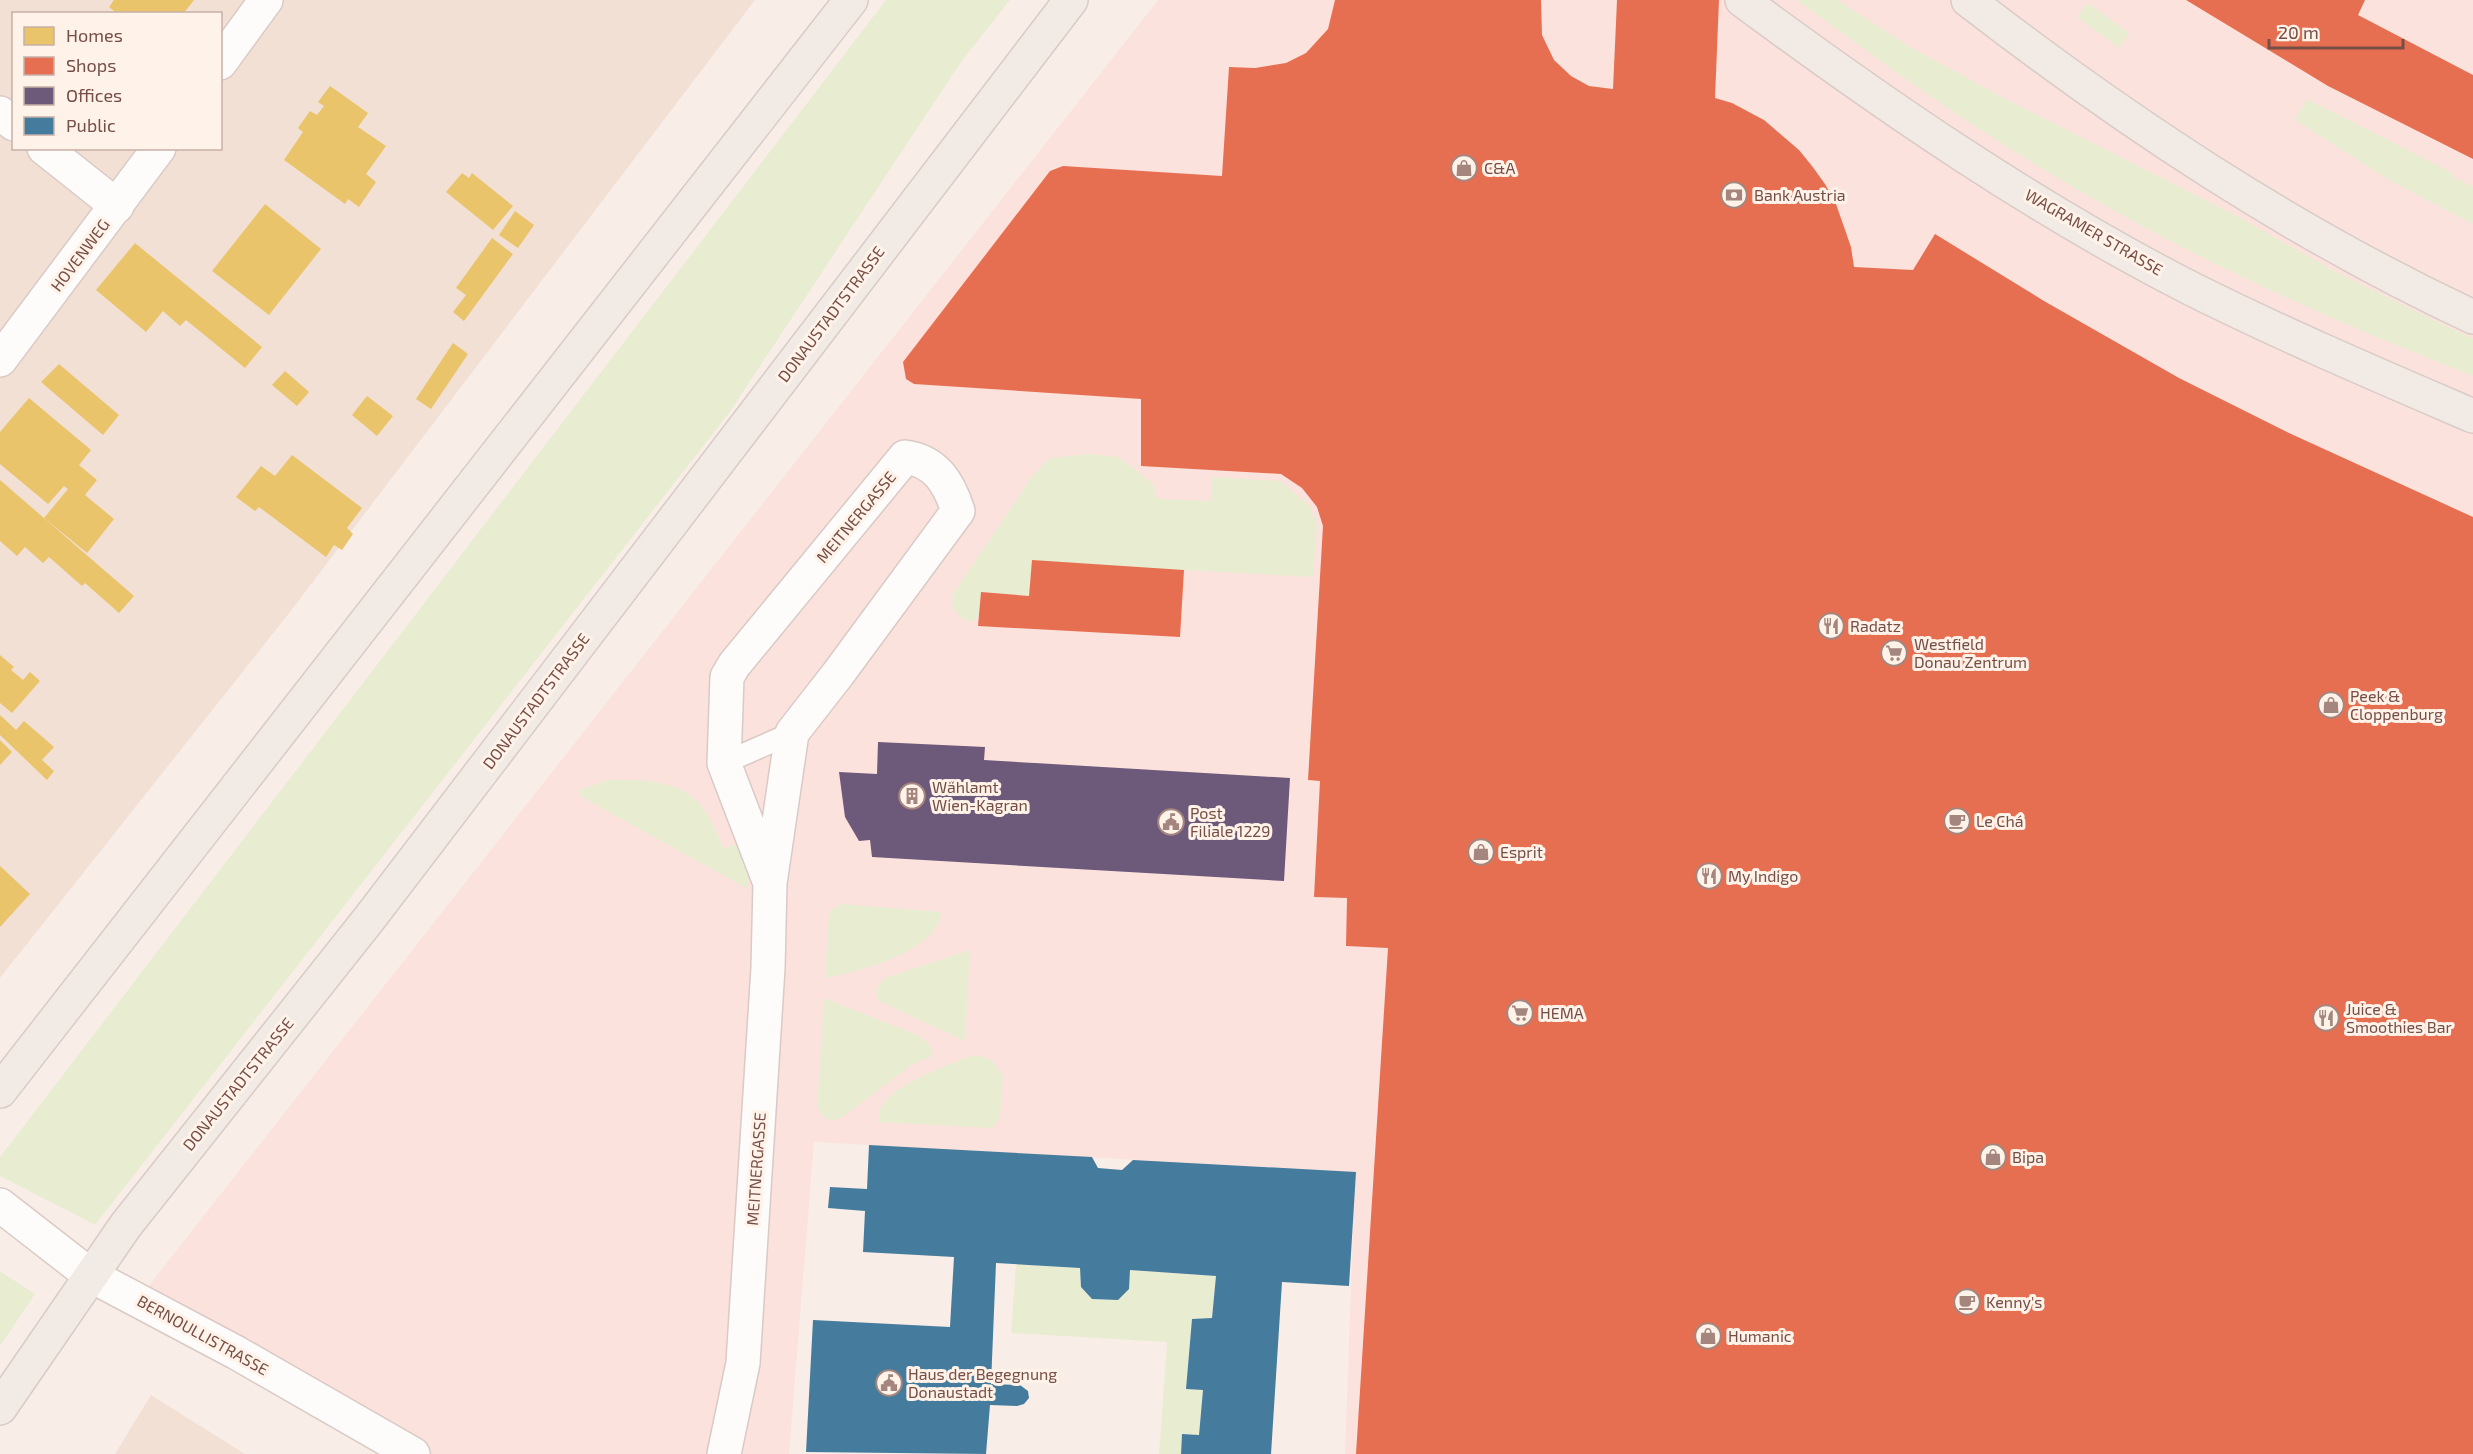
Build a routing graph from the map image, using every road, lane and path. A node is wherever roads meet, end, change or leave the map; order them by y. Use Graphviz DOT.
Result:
graph roads {
  1 [pos="266,0"];
  2 [pos="851,0"];
  3 [pos="1071,0"];
  4 [pos="1742,0"];
  5 [pos="1968,0"];
  6 [pos="222,60"];
  7 [pos="0,113"];
  8 [pos="12,122"];
  9 [pos="46,150"];
  10 [pos="158,150"];
  11 [pos="117,207"];
  12 [pos="2473,316"];
  13 [pos="0,360"];
  14 [pos="2473,416"];
  15 [pos="792,733"];
  16 [pos="724,763"];
  17 [pos="770,883"];
  18 [pos="0,1091"];
  19 [pos="0,1205"];
  20 [pos="90,1275"];
  21 [pos="1,1407"];
  22 [pos="413,1454"];
  23 [pos="724,1454"];
  1 -- 6 [label="street"];
  2 -- 18 [label="main road"];
  3 -- 20 [label="main road, DONAUSTADTSTRASSE"];
  4 -- 14 [label="main road, WAGRAMER STRASSE"];
  5 -- 12 [label="main road"];
  7 -- 8 [label="street"];
  9 -- 11 [label="street"];
  10 -- 11 [label="street, HOVENWEG"];
  11 -- 13 [label="street, HOVENWEG"];
  15 -- 16 [label="lane, MEITNERGASSE"];
  15 -- 16 [label="street, MEITNERGASSE"];
  15 -- 17 [label="street, MEITNERGASSE"];
  16 -- 17 [label="street, MEITNERGASSE"];
  17 -- 23 [label="street, MEITNERGASSE"];
  19 -- 20 [label="street, BERNOULLISTRASSE"];
  20 -- 21 [label="main road, DONAUSTADTSTRASSE"];
  20 -- 22 [label="street, BERNOULLISTRASSE"];
}
